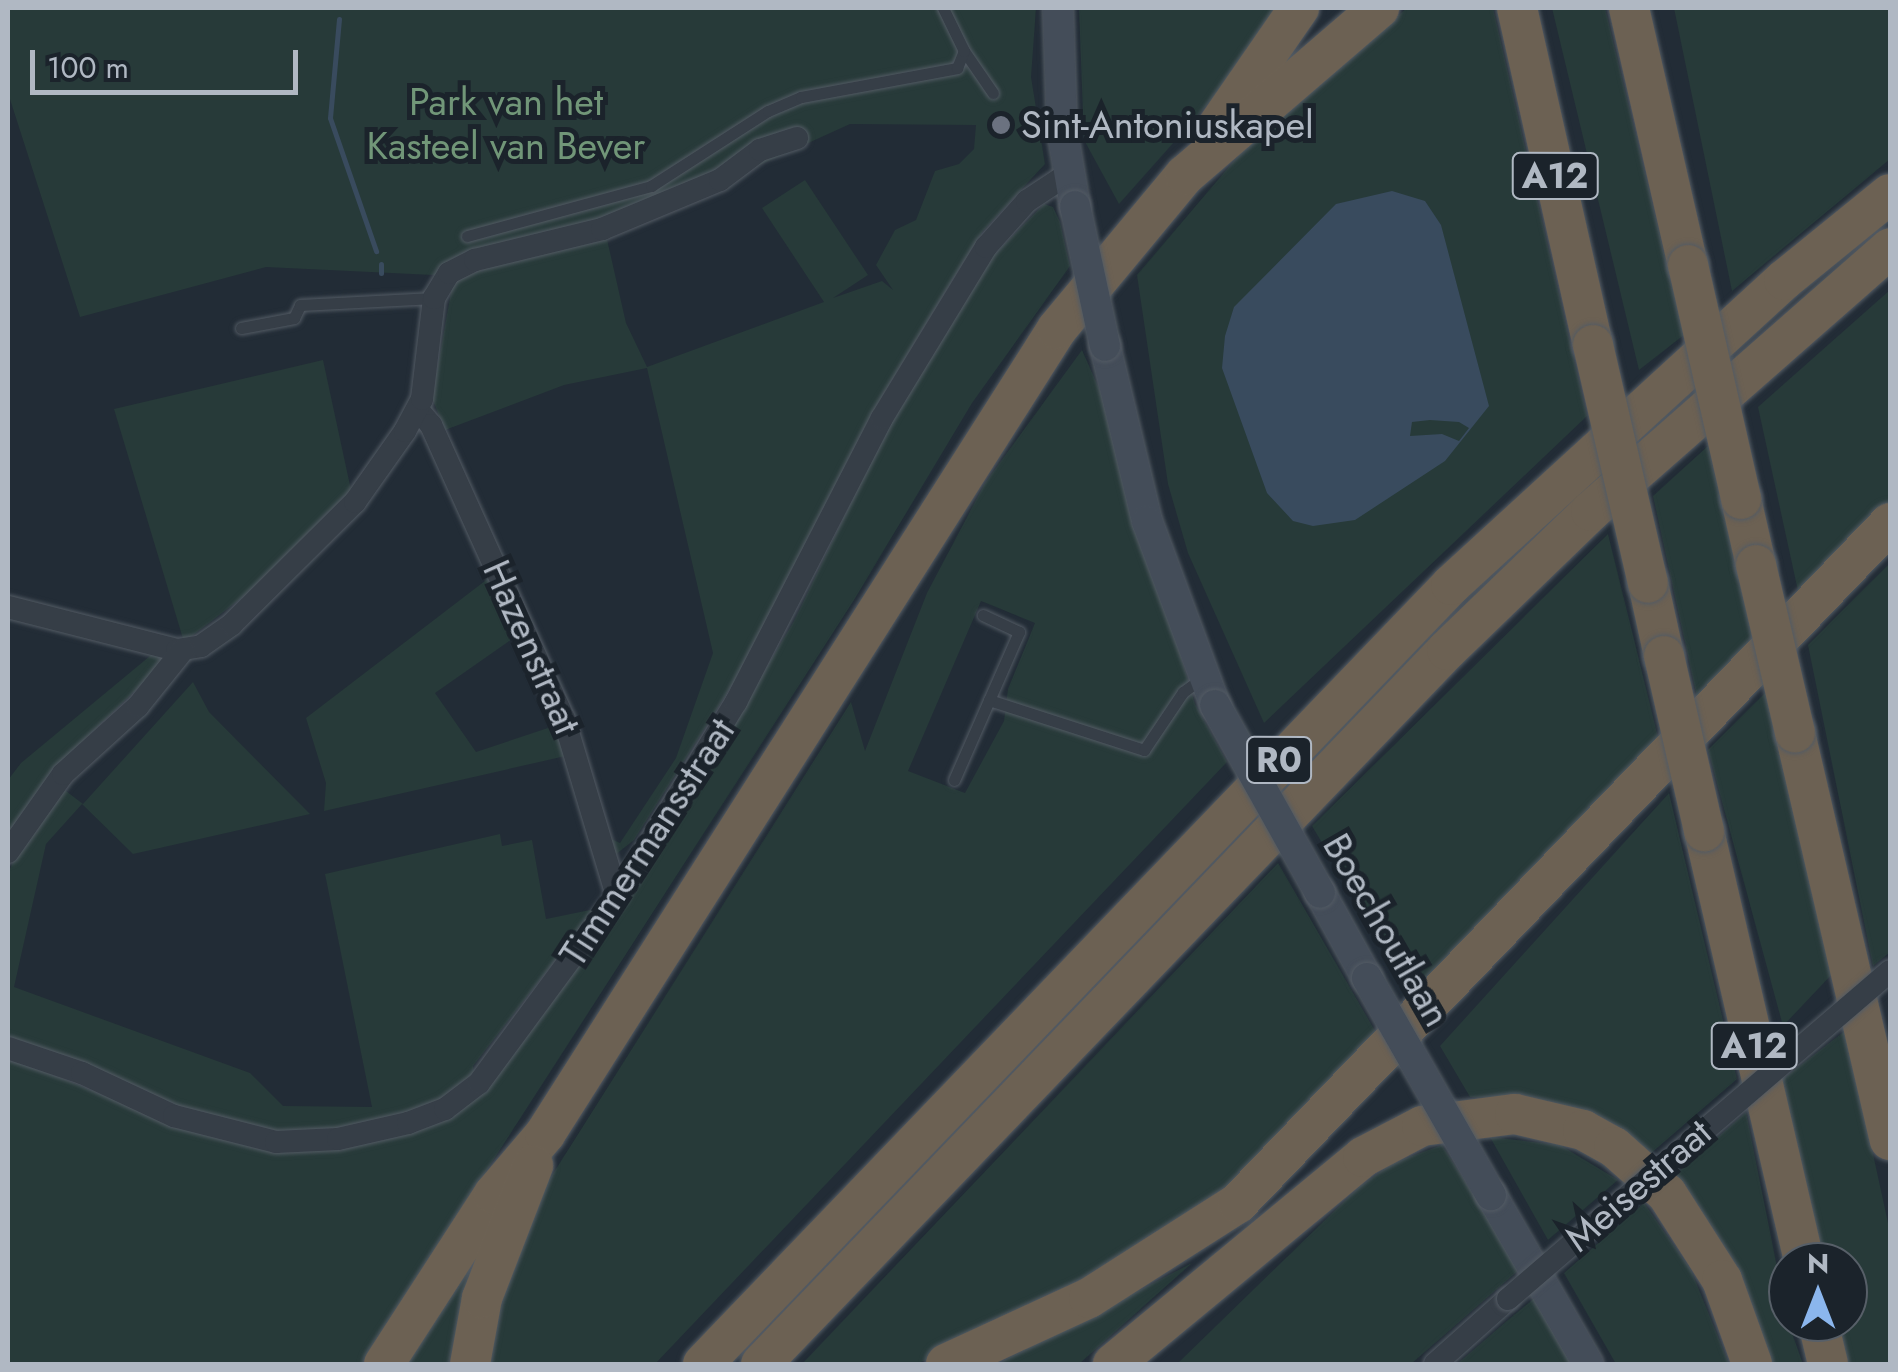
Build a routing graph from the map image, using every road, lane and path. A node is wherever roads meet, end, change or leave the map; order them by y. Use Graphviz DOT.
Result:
graph roads {
  1 [pos="943,8"];
  2 [pos="1058,8"];
  3 [pos="1299,8"];
  4 [pos="1379,8"];
  5 [pos="1516,8"];
  6 [pos="1628,8"];
  7 [pos="964,51"];
  8 [pos="993,93"];
  9 [pos="796,138"];
  10 [pos="1068,174"];
  11 [pos="1185,176"];
  12 [pos="1890,194"];
  13 [pos="467,236"];
  14 [pos="1890,248"];
  15 [pos="434,298"];
  16 [pos="241,328"];
  17 [pos="418,410"];
  18 [pos="1890,523"];
  19 [pos="8,607"];
  20 [pos="983,615"];
  21 [pos="184,650"];
  22 [pos="1209,691"];
  23 [pos="989,700"];
  24 [pos="954,780"];
  25 [pos="1581,846"];
  26 [pos="8,852"];
  27 [pos="617,896"];
  28 [pos="1890,971"];
  29 [pos="8,1048"];
  30 [pos="545,1134"];
  31 [pos="1890,1140"];
  32 [pos="1300,1210"];
  33 [pos="1799,1242"];
  34 [pos="1241,1254"];
  35 [pos="384,1364"];
  36 [pos="470,1364"];
  37 [pos="703,1364"];
  38 [pos="761,1364"];
  39 [pos="946,1364"];
  40 [pos="1113,1364"];
  41 [pos="1158,1364"];
  42 [pos="1434,1364"];
  43 [pos="1588,1364"];
  44 [pos="1752,1364"];
  1 -- 7 [label="lane"];
  2 -- 10 [label="main road"];
  3 -- 11 [label="highway"];
  4 -- 11 [label="highway"];
  5 -- 33 [label="highway, A12, bridge"];
  6 -- 31 [label="highway, bridge"];
  7 -- 8 [label="lane"];
  7 -- 13 [label="lane"];
  9 -- 15 [label="street"];
  10 -- 22 [label="main road, Boechoutlaan, bridge"];
  10 -- 27 [label="street, Timmermansstraat"];
  11 -- 30 [label="highway"];
  12 -- 37 [label="highway, R0"];
  14 -- 38 [label="highway, R0"];
  15 -- 16 [label="lane"];
  15 -- 17 [label="street"];
  17 -- 21 [label="street"];
  17 -- 27 [label="street, Hazenstraat"];
  18 -- 25 [label="highway"];
  19 -- 21 [label="street"];
  20 -- 23 [label="lane"];
  21 -- 26 [label="street"];
  22 -- 23 [label="lane"];
  22 -- 43 [label="main road, Boechoutlaan, bridge"];
  23 -- 24 [label="lane"];
  25 -- 34 [label="highway"];
  25 -- 39 [label="highway"];
  27 -- 29 [label="street, Timmermansstraat"];
  28 -- 42 [label="street, Meisestraat, bridge"];
  30 -- 35 [label="highway"];
  30 -- 36 [label="highway"];
  32 -- 34 [label="highway"];
  32 -- 41 [label="highway"];
  32 -- 44 [label="highway"];
  34 -- 40 [label="highway"];
}
